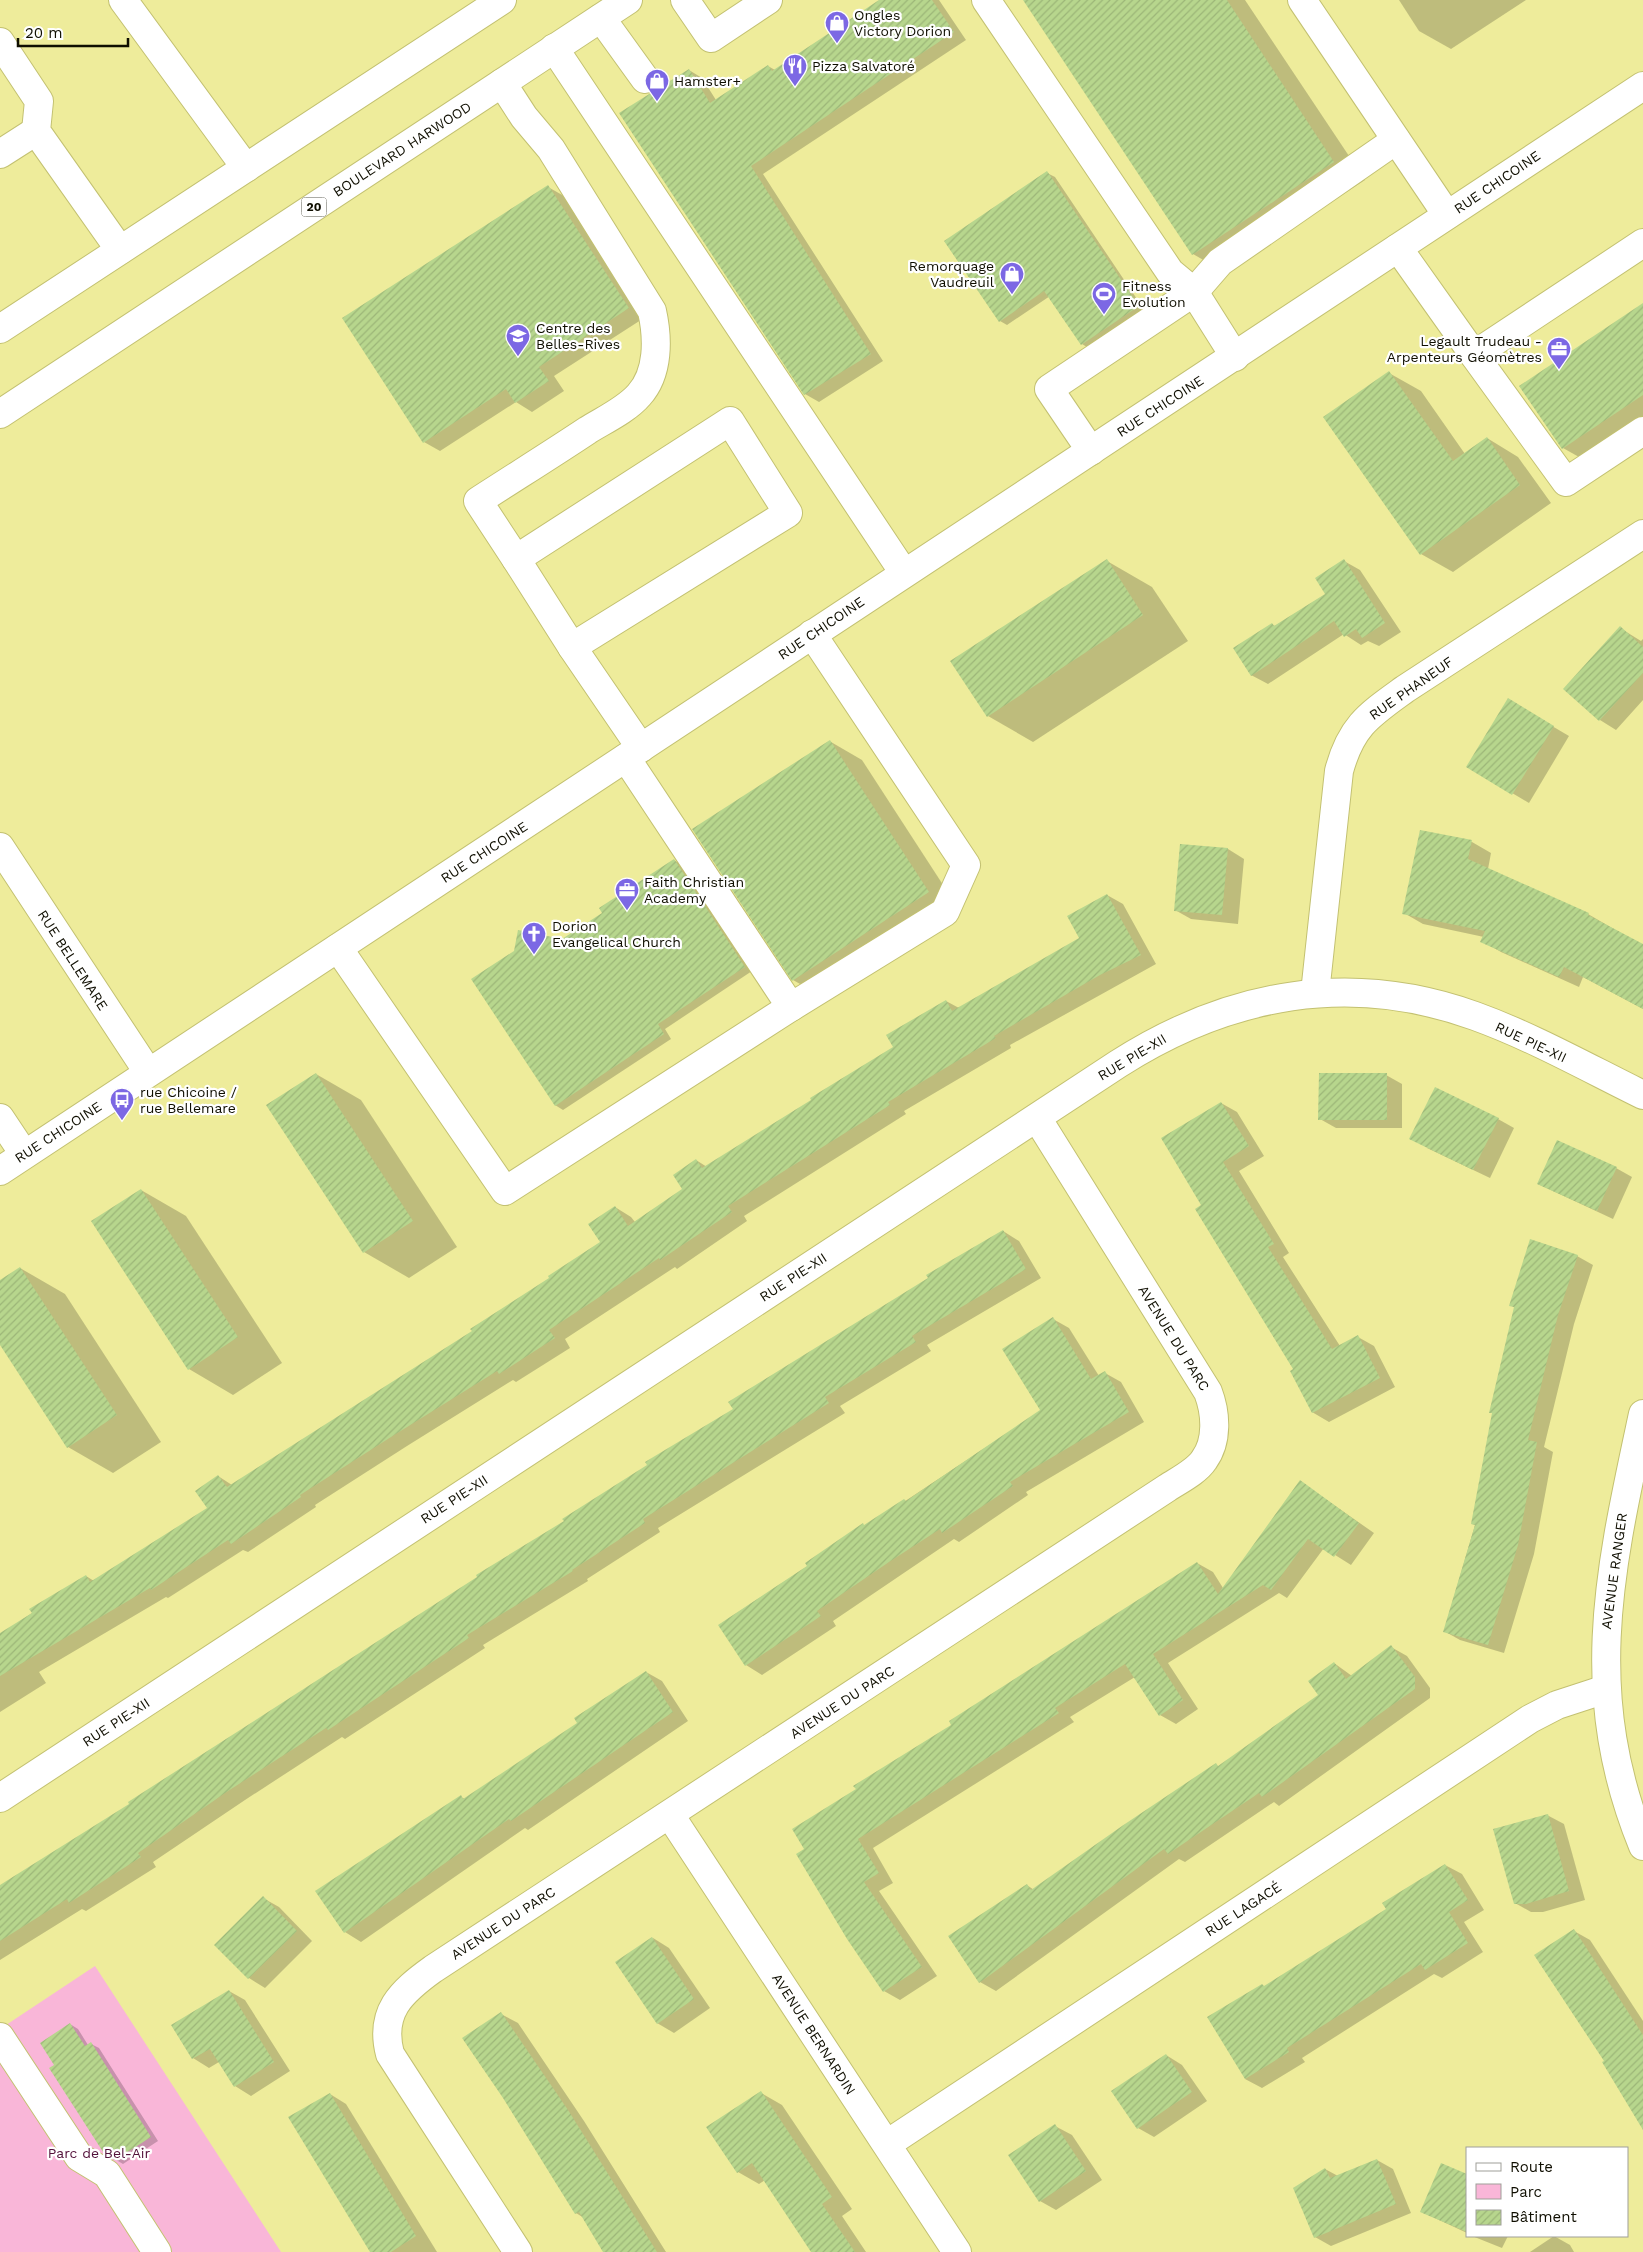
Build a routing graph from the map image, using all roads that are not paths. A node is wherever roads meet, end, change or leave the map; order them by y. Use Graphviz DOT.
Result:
graph roads {
  1 [pos="123,0"];
  2 [pos="502,0"];
  3 [pos="628,0"];
  4 [pos="685,0"];
  5 [pos="768,0"];
  6 [pos="986,0"];
  7 [pos="1302,0"];
  8 [pos="601,18"];
  9 [pos="0,42"];
  10 [pos="554,48"];
  11 [pos="645,79"];
  12 [pos="502,83"];
  13 [pos="1643,86"];
  14 [pos="36,131"];
  15 [pos="1396,140"];
  16 [pos="0,154"];
  17 [pos="246,168"];
  18 [pos="1447,215"];
  19 [pos="1643,243"];
  20 [pos="1398,248"];
  21 [pos="120,250"];
  22 [pos="1194,292"];
  23 [pos="0,329"];
  24 [pos="1474,355"];
  25 [pos="1235,357"];
  26 [pos="0,414"];
  27 [pos="1643,431"];
  28 [pos="1091,450"];
  29 [pos="1643,534"];
  30 [pos="516,559"];
  31 [pos="904,573"];
  32 [pos="812,634"];
  33 [pos="572,647"];
  34 [pos="633,753"];
  35 [pos="0,847"];
  36 [pos="338,948"];
  37 [pos="1315,994"];
  38 [pos="791,1008"];
  39 [pos="148,1072"];
  40 [pos="1643,1094"];
  41 [pos="0,1118"];
  42 [pos="1037,1118"];
  43 [pos="24,1154"];
  44 [pos="0,1171"];
  45 [pos="1643,1414"];
  46 [pos="1606,1689"];
  47 [pos="0,1798"];
  48 [pos="670,1816"];
  49 [pos="1643,1846"];
  50 [pos="0,2037"];
  51 [pos="887,2144"];
  52 [pos="157,2252"];
  53 [pos="518,2252"];
  54 [pos="957,2252"];
  1 -- 17 [label="main road"];
  2 -- 17 [label="main road"];
  3 -- 8 [label="main road, BOULEVARD HARWOOD / 20"];
  4 -- 5 [label="main road"];
  6 -- 22 [label="main road"];
  7 -- 15 [label="main road"];
  8 -- 10 [label="main road, BOULEVARD HARWOOD / 20"];
  8 -- 11 [label="main road"];
  9 -- 14 [label="main road"];
  10 -- 12 [label="main road, BOULEVARD HARWOOD / 20"];
  10 -- 31 [label="main road"];
  12 -- 26 [label="main road, BOULEVARD HARWOOD / 20"];
  12 -- 30 [label="main road"];
  13 -- 18 [label="main road, RUE CHICOINE"];
  14 -- 16 [label="main road"];
  14 -- 21 [label="main road"];
  15 -- 18 [label="main road"];
  15 -- 22 [label="main road"];
  17 -- 21 [label="main road"];
  18 -- 20 [label="main road, RUE CHICOINE"];
  19 -- 24 [label="main road"];
  20 -- 24 [label="main road"];
  20 -- 25 [label="main road, RUE CHICOINE"];
  21 -- 23 [label="main road"];
  22 -- 25 [label="main road"];
  22 -- 28 [label="main road"];
  24 -- 27 [label="main road"];
  25 -- 28 [label="main road, RUE CHICOINE"];
  28 -- 31 [label="main road, RUE CHICOINE"];
  29 -- 37 [label="main road, RUE PHANEUF"];
  30 -- 33 [label="main road"];
  30 -- 33 [label="main road"];
  31 -- 32 [label="main road, RUE CHICOINE"];
  32 -- 34 [label="main road, RUE CHICOINE"];
  32 -- 38 [label="main road"];
  33 -- 34 [label="main road"];
  34 -- 36 [label="main road, RUE CHICOINE"];
  34 -- 38 [label="main road"];
  35 -- 39 [label="main road, RUE BELLEMARE"];
  36 -- 38 [label="main road"];
  36 -- 39 [label="main road, RUE CHICOINE"];
  37 -- 40 [label="main road, RUE PIE-XII"];
  37 -- 42 [label="main road, RUE PIE-XII"];
  39 -- 43 [label="main road, RUE CHICOINE"];
  41 -- 43 [label="main road"];
  42 -- 47 [label="main road, RUE PIE-XII"];
  42 -- 48 [label="main road, AVENUE DU PARC"];
  43 -- 44 [label="main road, RUE CHICOINE"];
  45 -- 46 [label="main road, AVENUE RANGER"];
  46 -- 49 [label="main road, AVENUE RANGER"];
  46 -- 51 [label="main road, RUE LAGACÉ"];
  48 -- 51 [label="main road, AVENUE BERNARDIN"];
  48 -- 53 [label="main road, AVENUE DU PARC"];
  50 -- 52 [label="main road"];
  51 -- 54 [label="main road, AVENUE BERNARDIN"];
}
